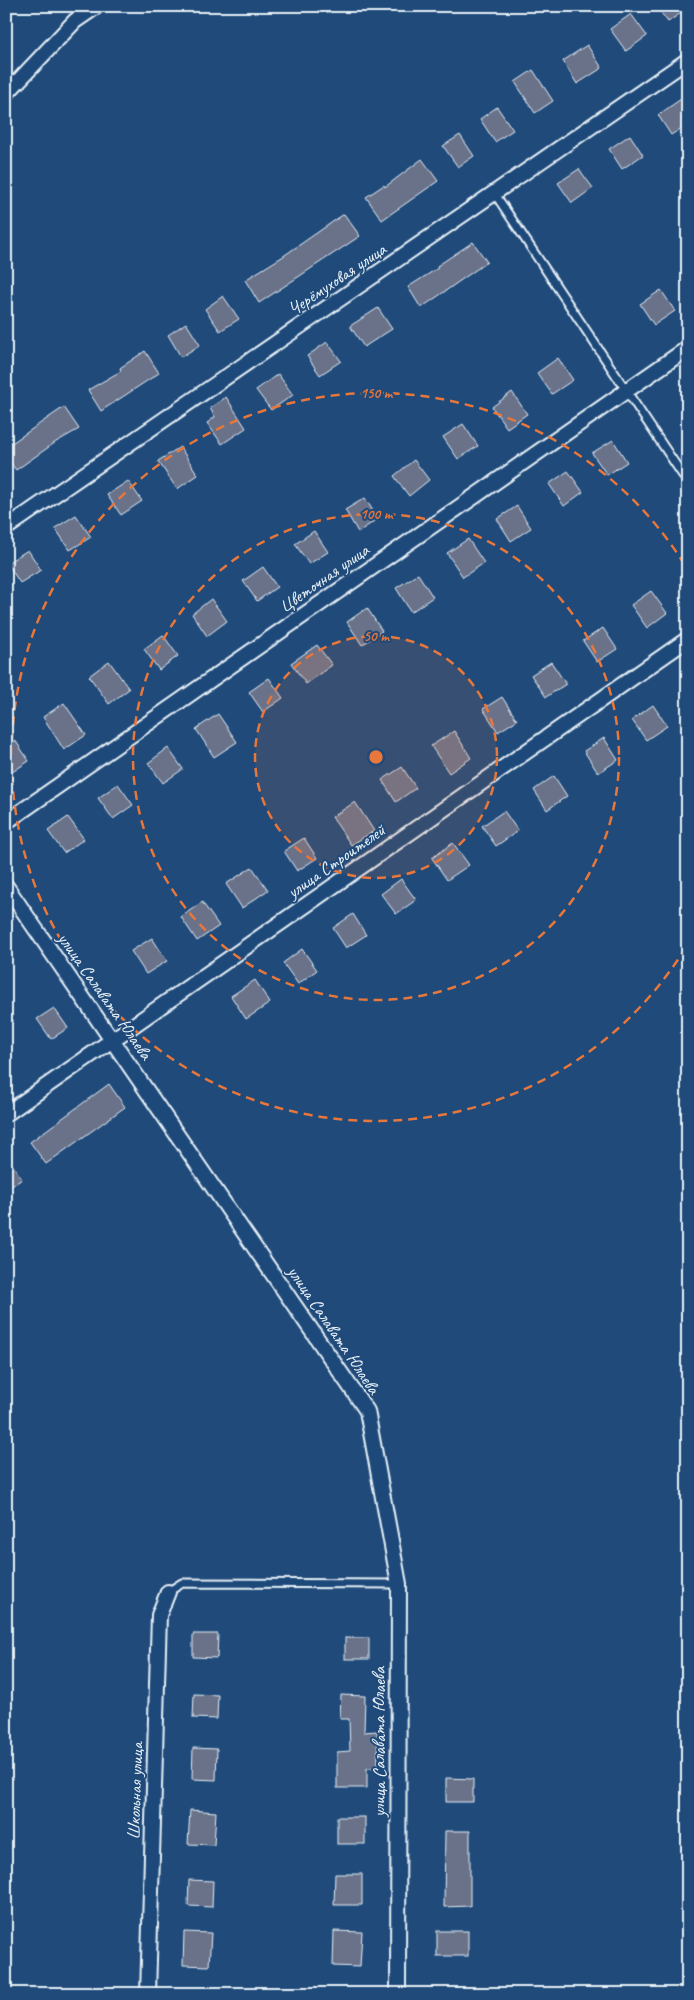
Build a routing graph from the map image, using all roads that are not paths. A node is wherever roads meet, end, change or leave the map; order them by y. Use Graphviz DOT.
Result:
graph roads {
  1 [pos="97,6"];
  2 [pos="688,60"];
  3 [pos="6,94"];
  4 [pos="495,194"];
  5 [pos="688,348"];
  6 [pos="626,390"];
  7 [pos="688,483"];
  8 [pos="6,528"];
  9 [pos="688,639"];
  10 [pos="6,822"];
  11 [pos="6,886"];
  12 [pos="112,1040"];
  13 [pos="6,1114"];
  14 [pos="399,1584"];
  15 [pos="168,1592"];
  16 [pos="148,1994"];
  17 [pos="398,1994"];
  1 -- 3 [label="street"];
  2 -- 4 [label="street, Черёмуховая улица"];
  4 -- 6 [label="lane"];
  4 -- 8 [label="street, Черёмуховая улица"];
  5 -- 6 [label="street, Цветочная улица"];
  6 -- 7 [label="lane"];
  6 -- 10 [label="street, Цветочная улица"];
  9 -- 12 [label="street, улица Строителей"];
  11 -- 12 [label="street, улица Салавата Юлаева"];
  12 -- 13 [label="street, улица Строителей"];
  12 -- 14 [label="street, улица Салавата Юлаева"];
  14 -- 15 [label="lane"];
  14 -- 17 [label="street, улица Салавата Юлаева"];
  15 -- 16 [label="street, Школьная улица"];
}
